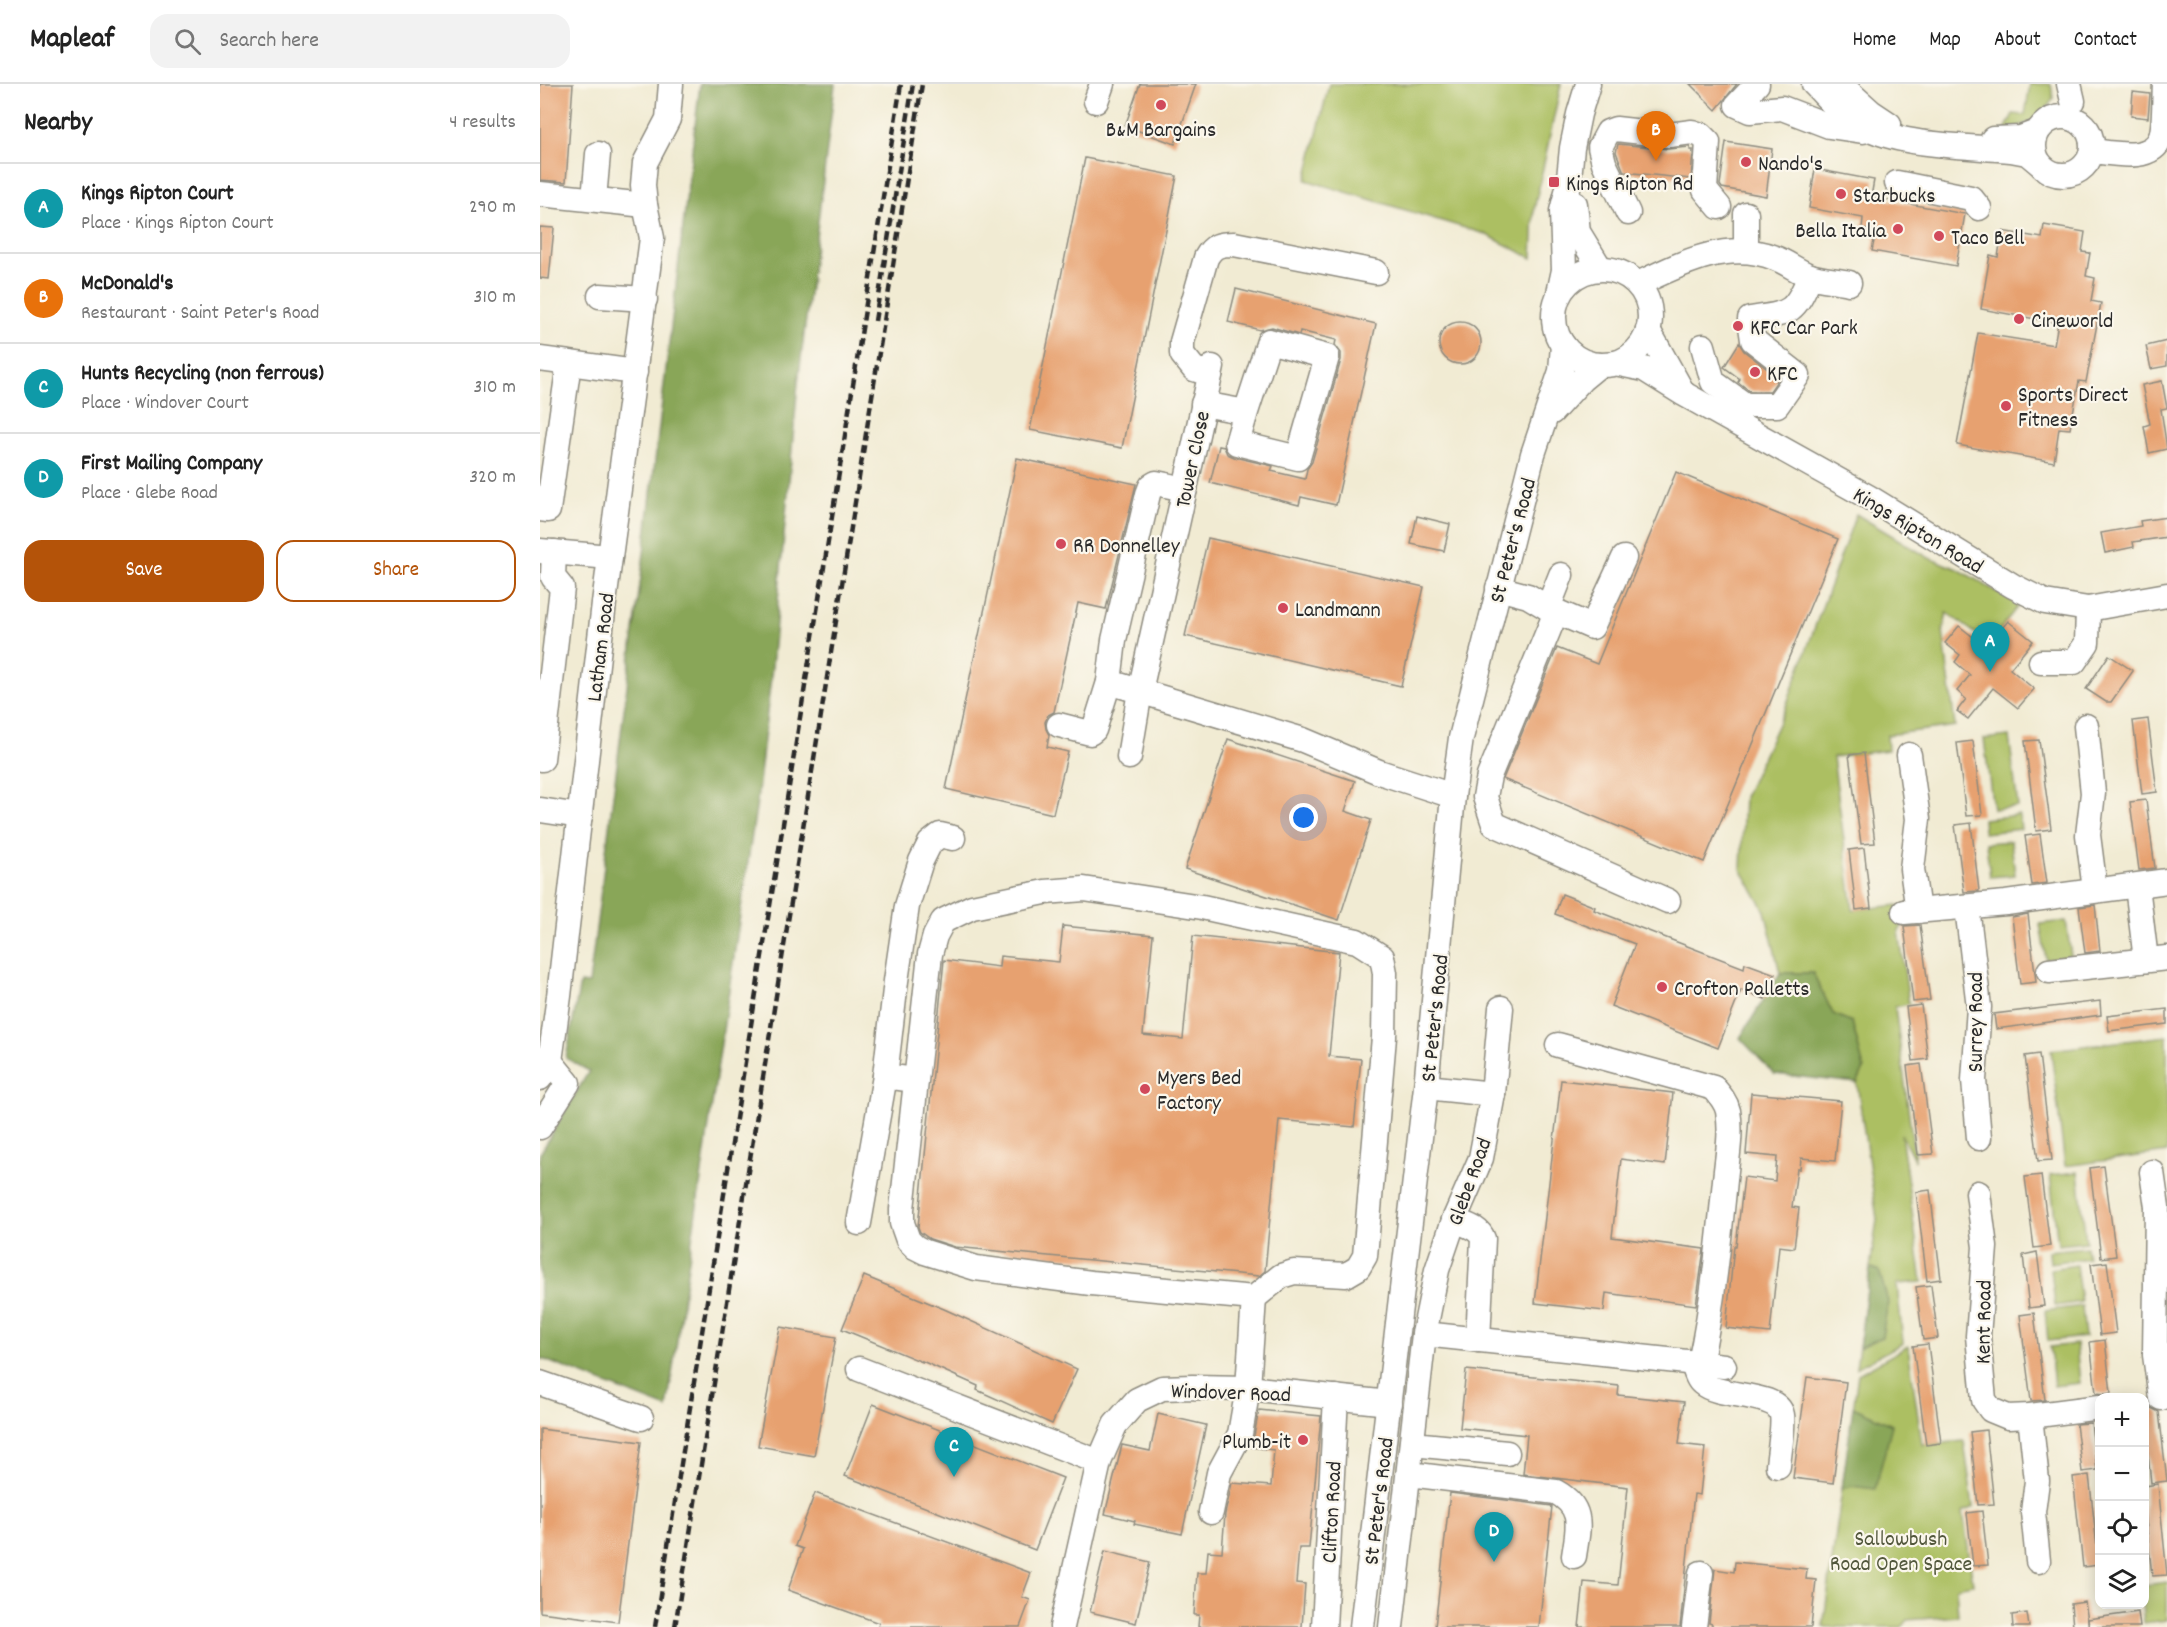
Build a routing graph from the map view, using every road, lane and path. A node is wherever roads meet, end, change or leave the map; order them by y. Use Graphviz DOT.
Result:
graph roads {
  1 [pos="671,84"];
  2 [pos="1588,84"];
  3 [pos="1757,84"];
  4 [pos="1814,84"];
  5 [pos="1840,84"];
  6 [pos="2166,84"];
  7 [pos="2037,132"];
  8 [pos="1881,134"];
  9 [pos="2092,151"];
  10 [pos="598,154"];
  11 [pos="2039,163"];
  12 [pos="1897,183"];
  13 [pos="1568,188"];
  14 [pos="540,194"];
  15 [pos="644,195"];
  16 [pos="594,199"];
  17 [pos="1719,207"];
  18 [pos="1979,208"];
  19 [pos="1628,213"];
  20 [pos="1746,214"];
  21 [pos="1746,251"];
  22 [pos="1600,268"];
  23 [pos="1376,272"];
  24 [pos="1810,276"];
  25 [pos="1849,283"];
  26 [pos="1638,284"];
  27 [pos="1560,293"];
  28 [pos="600,296"];
  29 [pos="645,299"];
  30 [pos="1648,330"];
  31 [pos="1563,345"];
  32 [pos="1703,346"];
  33 [pos="540,359"];
  34 [pos="569,363"];
  35 [pos="1607,364"];
  36 [pos="635,372"];
  37 [pos="1684,394"];
  38 [pos="1203,404"];
  39 [pos="1246,412"];
  40 [pos="1546,418"];
  41 [pos="1185,489"];
  42 [pos="540,509"];
  43 [pos="547,552"];
  44 [pos="610,556"];
  45 [pos="1624,558"];
  46 [pos="1561,575"];
  47 [pos="1498,588"];
  48 [pos="2167,595"];
  49 [pos="2088,609"];
  50 [pos="1552,610"];
  51 [pos="2041,662"];
  52 [pos="1109,682"];
  53 [pos="1140,691"];
  54 [pos="1059,725"];
  55 [pos="2086,726"];
  56 [pos="1909,755"];
  57 [pos="1129,757"];
  58 [pos="542,759"];
  59 [pos="1453,796"];
  60 [pos="540,810"];
  61 [pos="580,816"];
  62 [pos="953,838"];
  63 [pos="2167,881"];
  64 [pos="2138,886"];
  65 [pos="2095,890"];
  66 [pos="1668,901"];
  67 [pos="1967,907"];
  68 [pos="2157,959"];
  69 [pos="2049,971"];
  70 [pos="896,981"];
  71 [pos="927,985"];
  72 [pos="549,994"];
  73 [pos="1501,1008"];
  74 [pos="1557,1045"];
  75 [pos="545,1070"];
  76 [pos="885,1076"];
  77 [pos="915,1080"];
  78 [pos="1426,1087"];
  79 [pos="1493,1094"];
  80 [pos="540,1127"];
  81 [pos="1979,1138"];
  82 [pos="2152,1172"];
  83 [pos="1978,1193"];
  84 [pos="1454,1221"];
  85 [pos="859,1223"];
  86 [pos="1254,1298"];
  87 [pos="1424,1334"];
  88 [pos="1478,1340"];
  89 [pos="1696,1363"];
  90 [pos="1724,1366"];
  91 [pos="859,1369"];
  92 [pos="540,1383"];
  93 [pos="1248,1388"];
  94 [pos="1336,1397"];
  95 [pos="2157,1399"];
  96 [pos="1389,1403"];
  97 [pos="2095,1408"];
  98 [pos="2030,1416"];
  99 [pos="641,1418"];
  100 [pos="1412,1444"];
  101 [pos="1507,1453"];
  102 [pos="1099,1462"];
  103 [pos="1778,1466"];
  104 [pos="1409,1474"];
  105 [pos="1211,1512"];
  106 [pos="1574,1556"];
  107 [pos="2037,1561"];
  108 [pos="1701,1573"];
  109 [pos="1062,1627"];
  110 [pos="1324,1627"];
  111 [pos="1362,1627"];
  112 [pos="1391,1627"];
  113 [pos="1694,1627"];
  1 -- 15 [label="street"];
  2 -- 13 [label="street"];
  3 -- 8 [label="street"];
  4 -- 8 [label="street"];
  5 -- 7 [label="street"];
  6 -- 9 [label="street"];
  7 -- 9 [label="street"];
  7 -- 11 [label="street"];
  8 -- 11 [label="street"];
  9 -- 11 [label="street"];
  10 -- 16 [label="street"];
  12 -- 18 [label="street"];
  13 -- 22 [label="street"];
  13 -- 27 [label="street"];
  14 -- 16 [label="street"];
  15 -- 16 [label="street"];
  15 -- 29 [label="street, Latham Road"];
  17 -- 19 [label="street"];
  20 -- 21 [label="street"];
  21 -- 24 [label="street"];
  21 -- 26 [label="street"];
  22 -- 26 [label="street"];
  22 -- 27 [label="street"];
  23 -- 38 [label="street, Tower Close"];
  24 -- 25 [label="street"];
  24 -- 32 [label="street"];
  26 -- 30 [label="street"];
  27 -- 31 [label="street"];
  28 -- 29 [label="street"];
  29 -- 36 [label="street, Latham Road"];
  30 -- 35 [label="street"];
  30 -- 37 [label="street"];
  31 -- 35 [label="street"];
  31 -- 40 [label="street, St Peter's Road"];
  33 -- 34 [label="street"];
  34 -- 36 [label="street"];
  34 -- 42 [label="street"];
  35 -- 37 [label="street, Kings Ripton Road"];
  35 -- 40 [label="street"];
  36 -- 44 [label="street, Latham Road"];
  37 -- 49 [label="street, Kings Ripton Road"];
  38 -- 39 [label="street"];
  38 -- 41 [label="street, Tower Close"];
  39 -- 39 [label="street"];
  40 -- 47 [label="street, St Peter's Road"];
  41 -- 52 [label="street"];
  41 -- 53 [label="street, Tower Close"];
  43 -- 44 [label="street"];
  43 -- 58 [label="street"];
  44 -- 61 [label="street, Latham Road"];
  45 -- 50 [label="street"];
  46 -- 50 [label="street"];
  47 -- 50 [label="street"];
  47 -- 59 [label="street, St Peter's Road"];
  48 -- 49 [label="street, Kings Ripton Road"];
  49 -- 51 [label="street"];
  50 -- 66 [label="street"];
  52 -- 53 [label="street"];
  52 -- 54 [label="street"];
  53 -- 57 [label="street, Tower Close"];
  53 -- 59 [label="street"];
  55 -- 65 [label="street"];
  56 -- 67 [label="street"];
  59 -- 78 [label="street, St Peter's Road"];
  60 -- 61 [label="street"];
  61 -- 72 [label="street, Latham Road"];
  62 -- 70 [label="street"];
  63 -- 64 [label="street"];
  64 -- 65 [label="street"];
  64 -- 68 [label="street"];
  65 -- 67 [label="street"];
  67 -- 81 [label="street, Surrey Road"];
  68 -- 69 [label="street"];
  70 -- 71 [label="street"];
  70 -- 76 [label="street"];
  71 -- 77 [label="street"];
  71 -- 86 [label="street"];
  72 -- 75 [label="street, Latham Road"];
  73 -- 79 [label="street, Glebe Road"];
  74 -- 89 [label="street"];
  75 -- 80 [label="street"];
  76 -- 77 [label="street"];
  76 -- 85 [label="street"];
  77 -- 86 [label="street"];
  78 -- 79 [label="street"];
  78 -- 96 [label="street, St Peter's Road"];
  79 -- 84 [label="street, Glebe Road"];
  82 -- 95 [label="street"];
  83 -- 98 [label="street, Kent Road"];
  84 -- 87 [label="street, Glebe Road"];
  84 -- 88 [label="street"];
  86 -- 93 [label="street"];
  87 -- 88 [label="street"];
  87 -- 100 [label="street, Glebe Road"];
  88 -- 89 [label="street"];
  89 -- 90 [label="street"];
  89 -- 103 [label="street"];
  91 -- 102 [label="street"];
  92 -- 99 [label="street"];
  93 -- 94 [label="street, Windover Road"];
  93 -- 102 [label="street, Windover Road"];
  93 -- 105 [label="street"];
  94 -- 96 [label="street, Windover Road"];
  94 -- 110 [label="street, Clifton Road"];
  96 -- 111 [label="street, St Peter's Road"];
  97 -- 98 [label="street, Kent Road"];
  98 -- 107 [label="street"];
  100 -- 101 [label="street"];
  100 -- 104 [label="street, Glebe Road"];
  102 -- 109 [label="street, Windover Road"];
  104 -- 106 [label="street"];
  104 -- 112 [label="street, Glebe Road"];
  108 -- 113 [label="street"];
}
